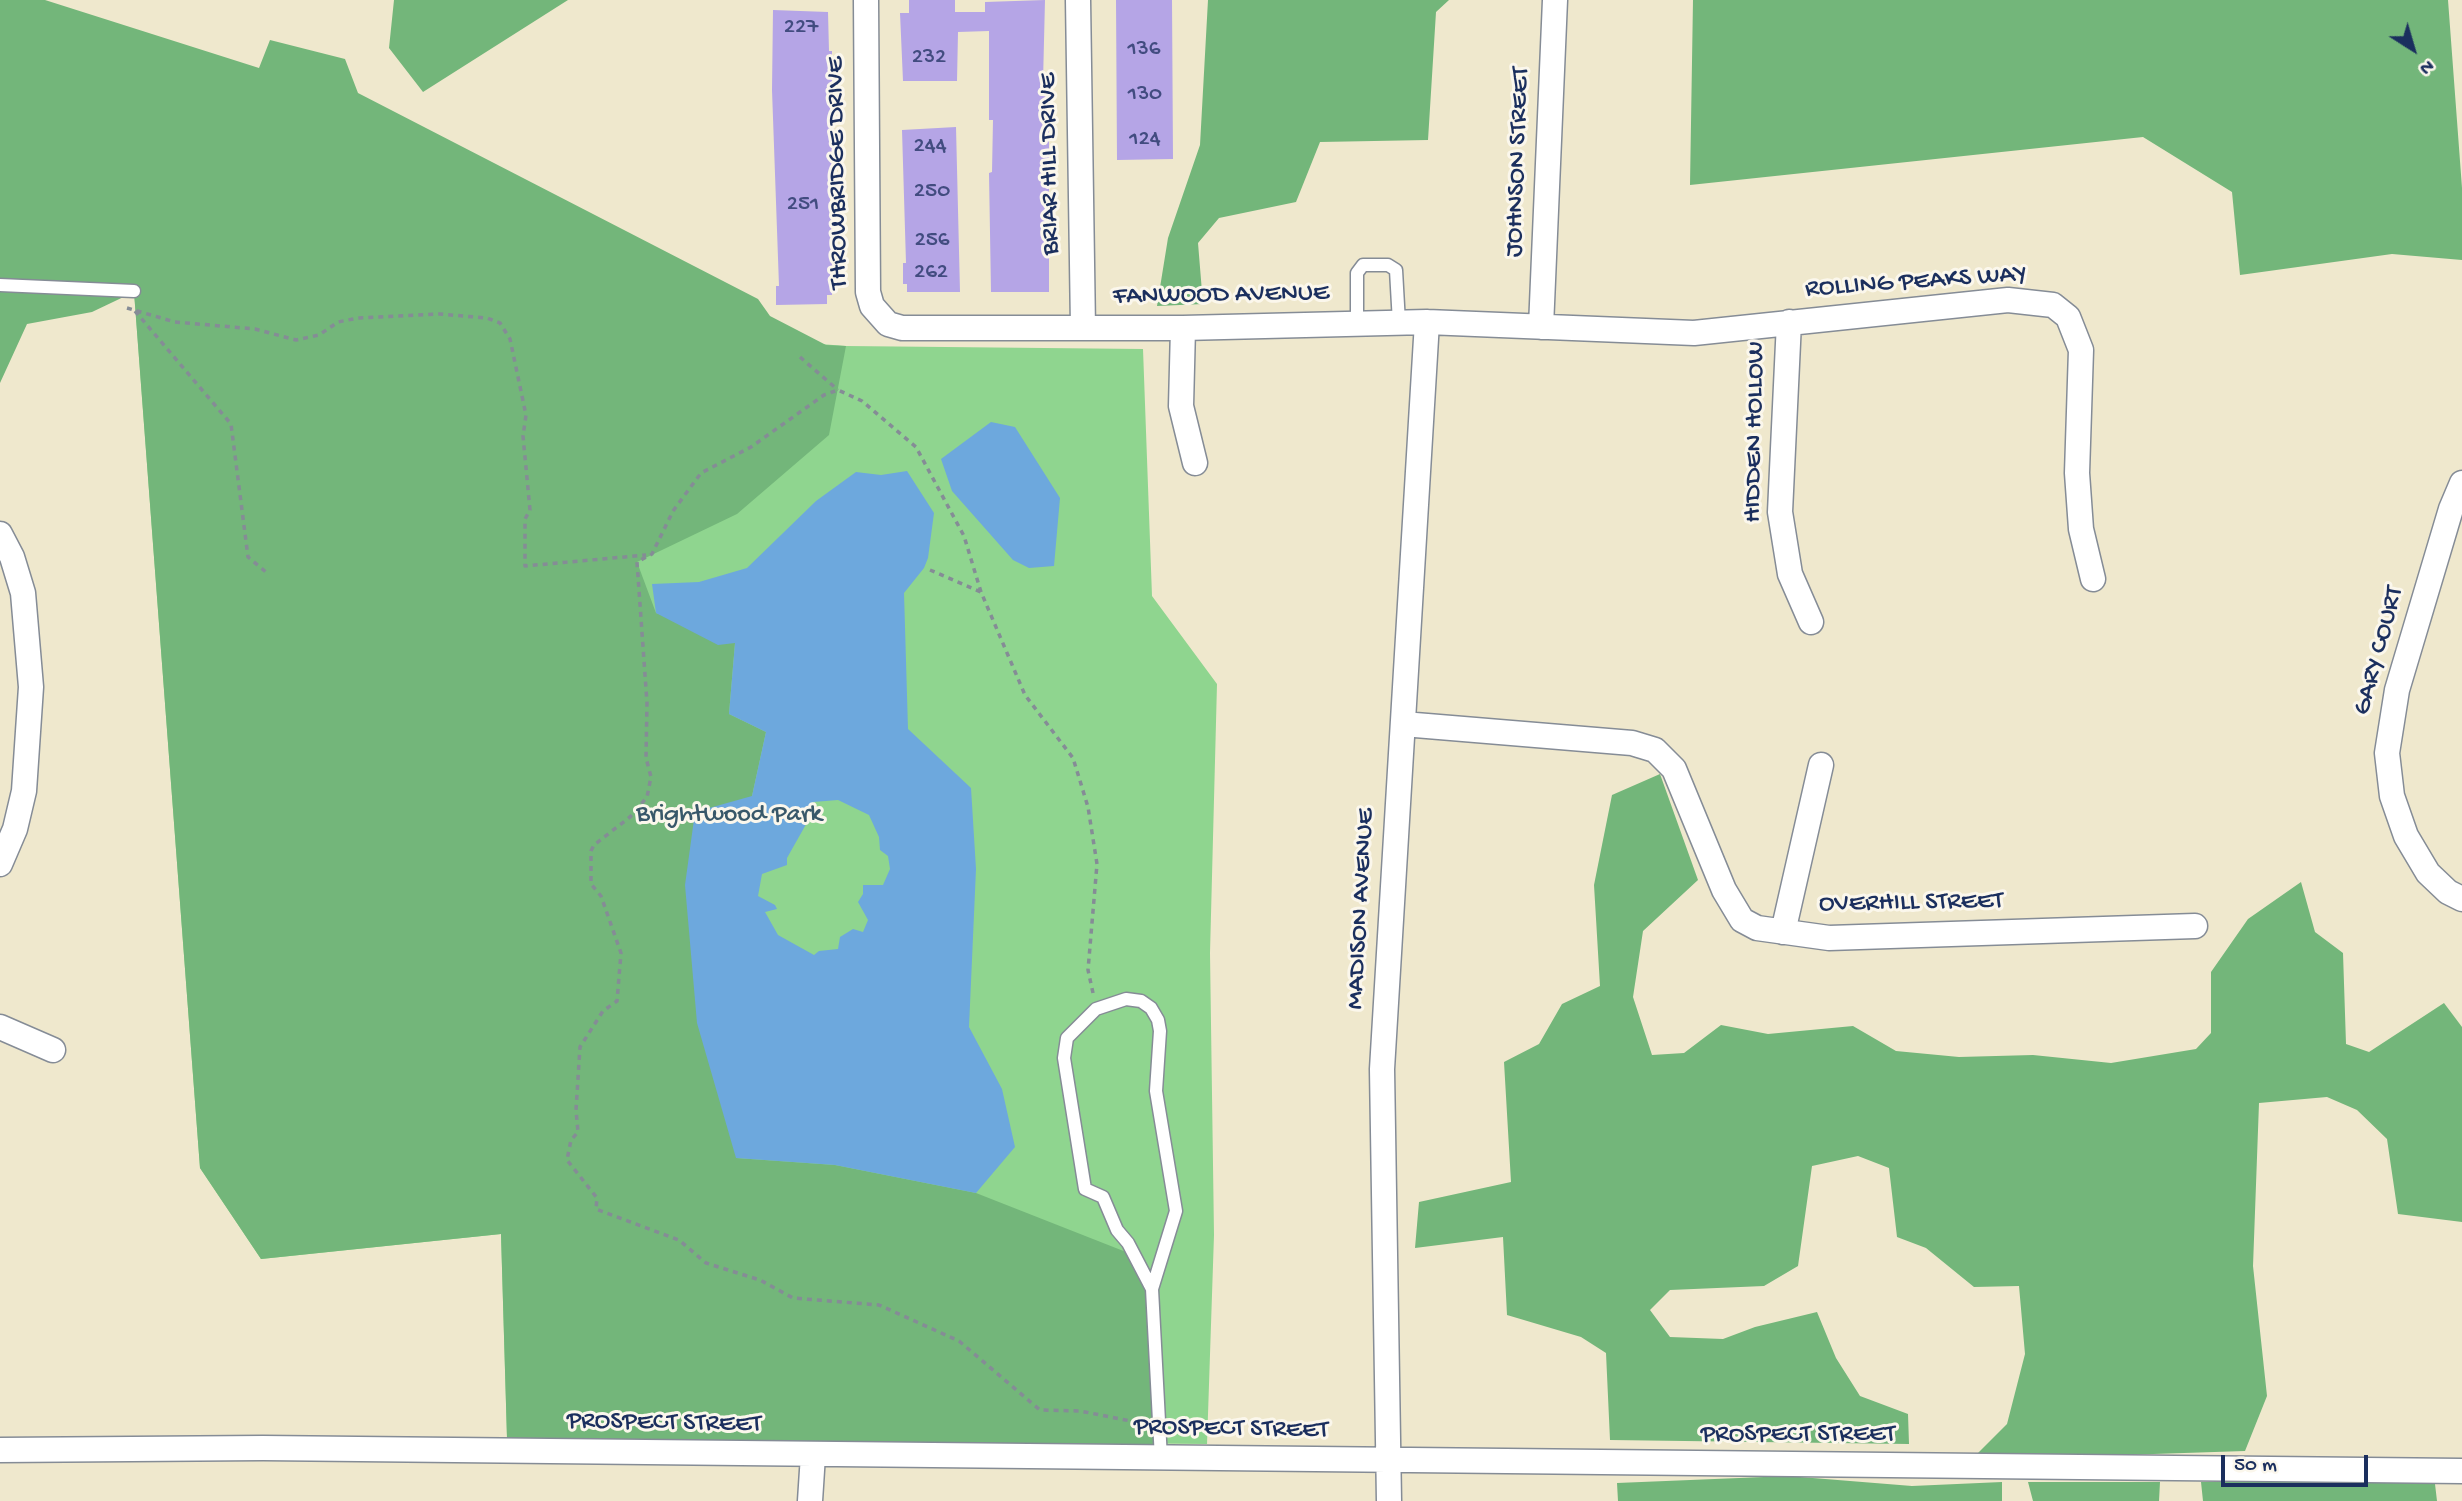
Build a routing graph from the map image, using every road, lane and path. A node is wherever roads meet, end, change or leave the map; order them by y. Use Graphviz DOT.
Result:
graph roads {
  1 [pos="866,0"];
  2 [pos="1078,0"];
  3 [pos="1555,0"];
  4 [pos="0,285"];
  5 [pos="134,291"];
  6 [pos="116,301"];
  7 [pos="134,310"];
  8 [pos="1427,322"];
  9 [pos="1789,322"];
  10 [pos="1399,323"];
  11 [pos="1357,324"];
  12 [pos="1541,327"];
  13 [pos="902,328"];
  14 [pos="1083,328"];
  15 [pos="1183,328"];
  16 [pos="800,357"];
  17 [pos="838,390"];
  18 [pos="1195,463"];
  19 [pos="2462,483"];
  20 [pos="0,534"];
  21 [pos="652,554"];
  22 [pos="930,570"];
  23 [pos="265,572"];
  24 [pos="2093,579"];
  25 [pos="981,592"];
  26 [pos="1811,622"];
  27 [pos="1403,724"];
  28 [pos="1821,765"];
  29 [pos="0,864"];
  30 [pos="2462,899"];
  31 [pos="2195,926"];
  32 [pos="1783,932"];
  33 [pos="1096,1009"];
  34 [pos="0,1027"];
  35 [pos="53,1050"];
  36 [pos="1152,1289"];
  37 [pos="1159,1426"];
  38 [pos="0,1450"];
  39 [pos="813,1455"];
  40 [pos="1161,1459"];
  41 [pos="1387,1462"];
  42 [pos="2462,1471"];
  43 [pos="810,1501"];
  44 [pos="1389,1501"];
  1 -- 13 [label="street, THROWBRIDGE DRIVE"];
  2 -- 14 [label="street, BRIAR HILL DRIVE"];
  3 -- 12 [label="street, JOHNSON STREET"];
  4 -- 5 [label="lane"];
  6 -- 7 [label="path"];
  7 -- 21 [label="path"];
  7 -- 23 [label="path"];
  8 -- 10 [label="street, FANWOOD AVENUE"];
  8 -- 12 [label="street, FANWOOD AVENUE"];
  8 -- 27 [label="street, MADISON AVENUE"];
  9 -- 12 [label="street, ROLLING PEAKS WAY"];
  9 -- 24 [label="street, ROLLING PEAKS WAY"];
  9 -- 26 [label="street, HIDDEN HOLLOW"];
  10 -- 11 [label="street, FANWOOD AVENUE"];
  10 -- 11 [label="lane"];
  11 -- 15 [label="street, FANWOOD AVENUE"];
  13 -- 14 [label="street, FANWOOD AVENUE"];
  14 -- 15 [label="street, FANWOOD AVENUE"];
  15 -- 18 [label="street"];
  16 -- 17 [label="path"];
  17 -- 21 [label="path"];
  17 -- 25 [label="path"];
  19 -- 30 [label="street, GARY COURT"];
  20 -- 29 [label="street"];
  21 -- 37 [label="path"];
  22 -- 25 [label="path"];
  25 -- 33 [label="path"];
  27 -- 32 [label="street, OVERHILL STREET"];
  27 -- 41 [label="street, MADISON AVENUE"];
  28 -- 32 [label="street"];
  31 -- 32 [label="street, OVERHILL STREET"];
  33 -- 36 [label="lane"];
  33 -- 36 [label="lane"];
  34 -- 35 [label="street"];
  36 -- 37 [label="lane"];
  37 -- 40 [label="lane"];
  38 -- 39 [label="street, PROSPECT STREET"];
  39 -- 40 [label="street, PROSPECT STREET"];
  39 -- 43 [label="street"];
  40 -- 41 [label="street, PROSPECT STREET"];
  41 -- 42 [label="street, PROSPECT STREET"];
  41 -- 44 [label="street, MADISON AVENUE"];
}
